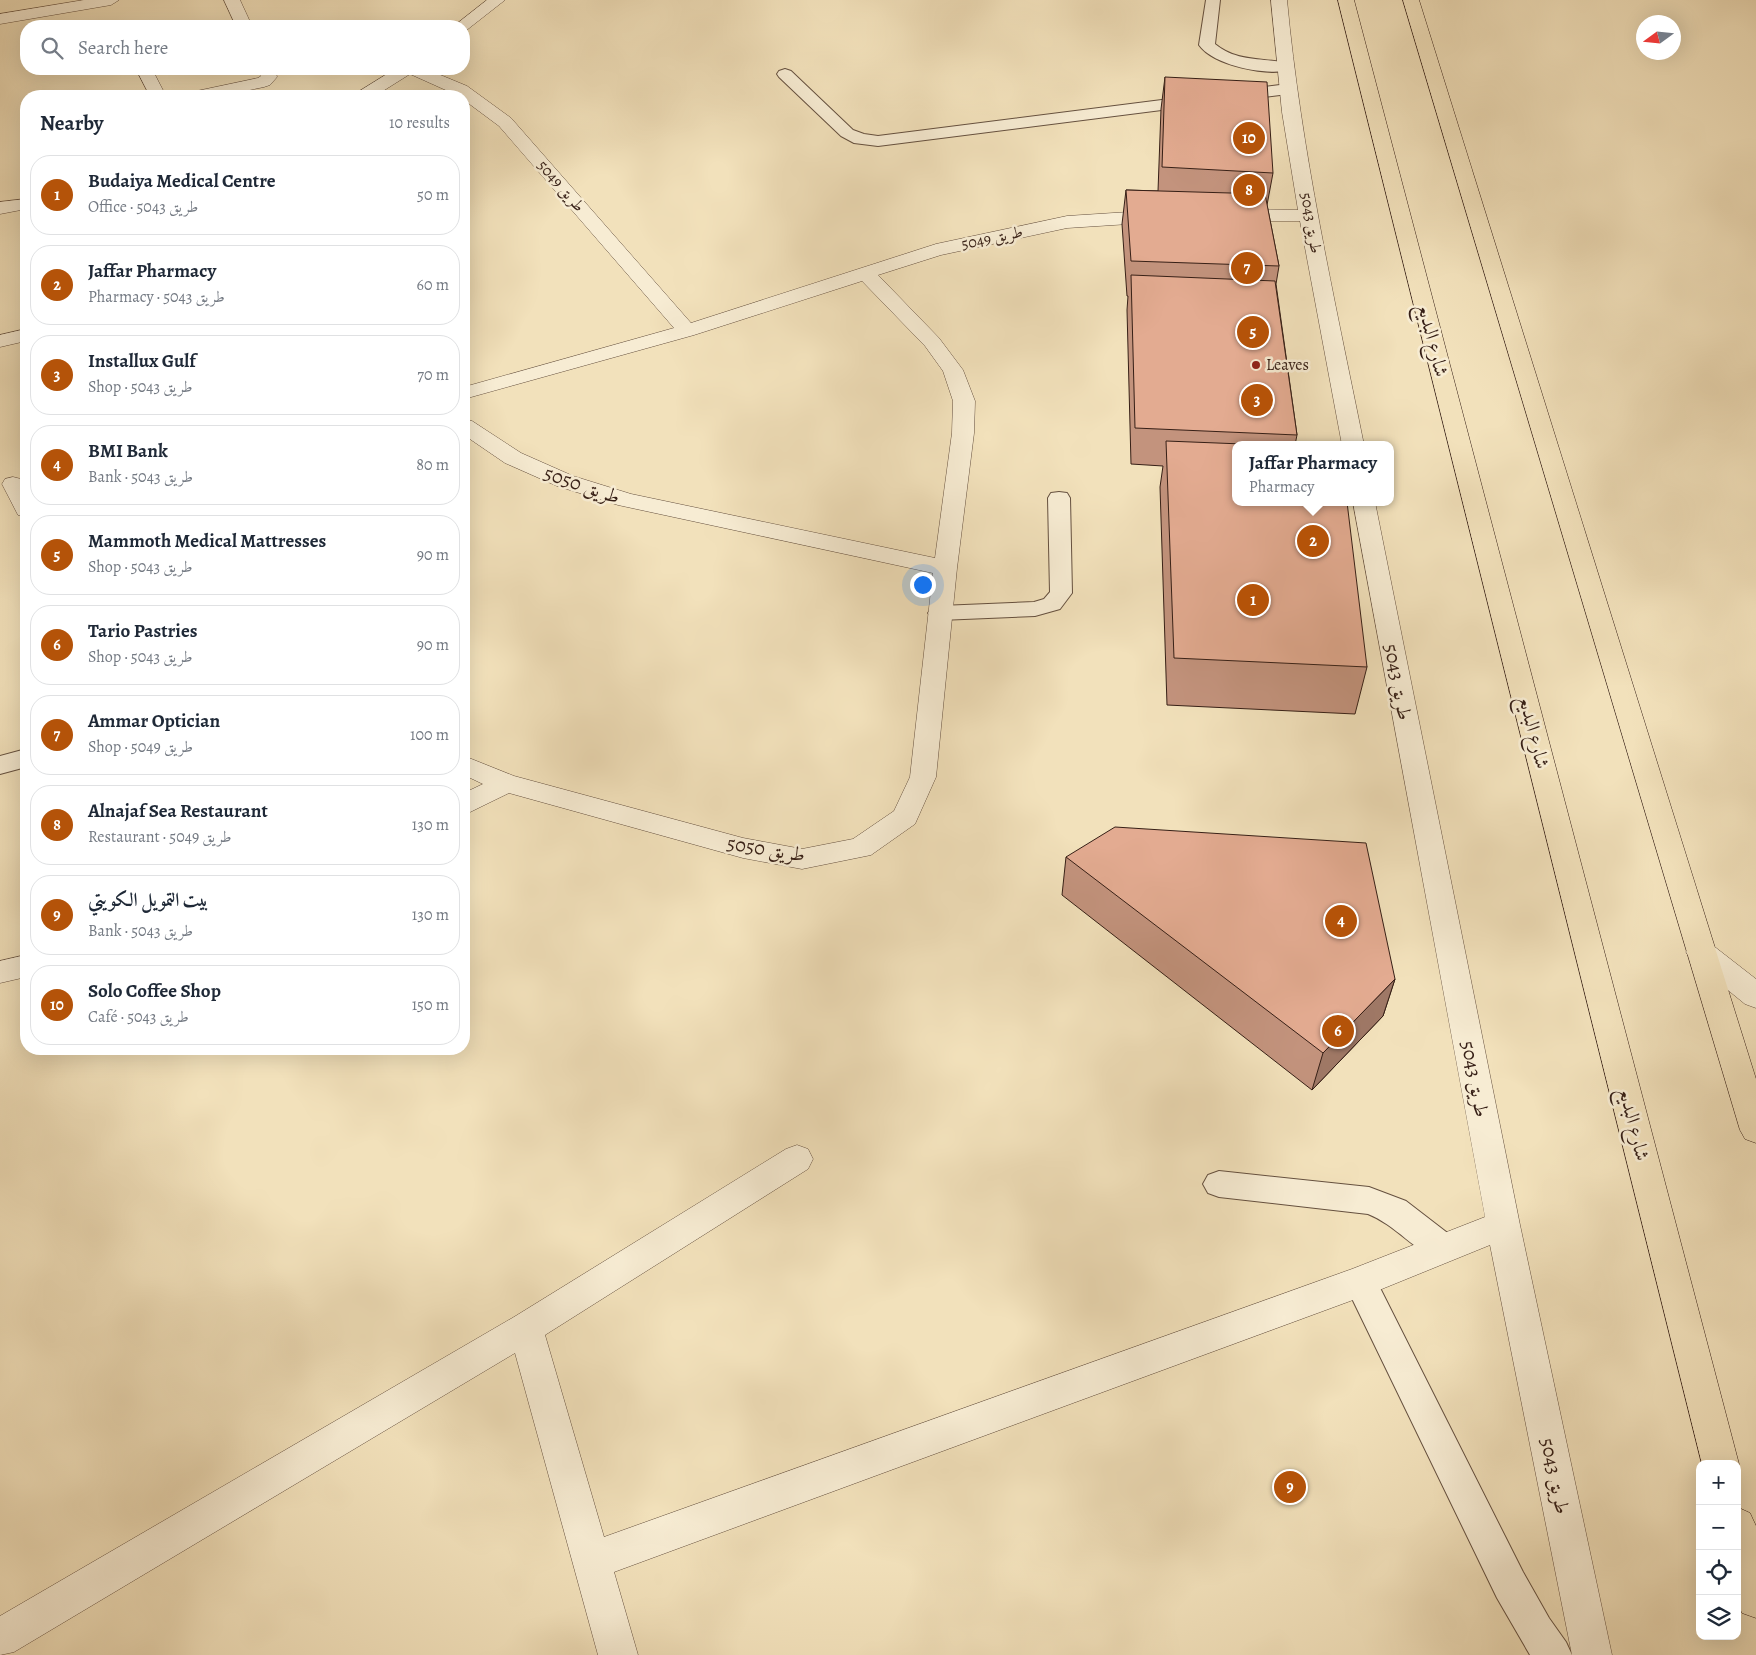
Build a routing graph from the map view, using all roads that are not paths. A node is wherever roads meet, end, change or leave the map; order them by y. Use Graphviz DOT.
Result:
graph roads {
  1 [pos="111,0"];
  2 [pos="232,0"];
  3 [pos="497,0"];
  4 [pos="1213,0"];
  5 [pos="1279,0"];
  6 [pos="1346,0"];
  7 [pos="1411,0"];
  8 [pos="74,3"];
  9 [pos="0,18"];
  10 [pos="241,20"];
  11 [pos="470,20"];
  12 [pos="1285,68"];
  13 [pos="785,74"];
  14 [pos="147,75"];
  15 [pos="268,75"];
  16 [pos="397,75"];
  17 [pos="427,75"];
  18 [pos="1288,89"];
  19 [pos="155,90"];
  20 [pos="226,90"];
  21 [pos="373,90"];
  22 [pos="461,90"];
  23 [pos="470,97"];
  24 [pos="20,205"];
  25 [pos="0,208"];
  26 [pos="1179,214"];
  27 [pos="1216,214"];
  28 [pos="1309,216"];
  29 [pos="866,274"];
  30 [pos="686,331"];
  31 [pos="20,337"];
  32 [pos="0,340"];
  33 [pos="470,391"];
  34 [pos="470,430"];
  35 [pos="1352,441"];
  36 [pos="13,484"];
  37 [pos="20,498"];
  38 [pos="1059,498"];
  39 [pos="1365,506"];
  40 [pos="945,568"];
  41 [pos="940,613"];
  42 [pos="20,760"];
  43 [pos="0,765"];
  44 [pos="470,768"];
  45 [pos="506,783"];
  46 [pos="470,802"];
  47 [pos="1701,952"];
  48 [pos="20,967"];
  49 [pos="0,972"];
  50 [pos="1756,996"];
  51 [pos="1756,1130"];
  52 [pos="797,1160"];
  53 [pos="1219,1184"];
  54 [pos="1502,1225"];
  55 [pos="1443,1248"];
  56 [pos="1360,1282"];
  57 [pos="526,1328"];
  58 [pos="1720,1460"];
  59 [pos="1741,1541"];
  60 [pos="591,1561"];
  61 [pos="1756,1599"];
  62 [pos="0,1638"];
  63 [pos="618,1655"];
  64 [pos="1553,1655"];
  65 [pos="1592,1655"];
  1 -- 8 [label="street"];
  2 -- 10 [label="street"];
  3 -- 11 [label="street"];
  4 -- 12 [label="lane"];
  5 -- 12 [label="street, طريق 5043"];
  6 -- 58 [label="main road, شارع البديع"];
  7 -- 47 [label="main road"];
  8 -- 9 [label="street"];
  12 -- 18 [label="street, طريق 5043"];
  13 -- 18 [label="lane"];
  14 -- 19 [label="street"];
  15 -- 20 [label="street"];
  16 -- 21 [label="street"];
  17 -- 22 [label="street, طريق 5049"];
  18 -- 28 [label="street, طريق 5043"];
  23 -- 30 [label="street, طريق 5049"];
  24 -- 25 [label="street"];
  26 -- 29 [label="street, طريق 5049"];
  27 -- 28 [label="street"];
  28 -- 35 [label="street, طريق 5043"];
  29 -- 30 [label="street, طريق 5049"];
  29 -- 40 [label="street, طريق 5050"];
  30 -- 33 [label="street, طريق 5049"];
  31 -- 32 [label="street"];
  34 -- 40 [label="street, طريق 5050"];
  36 -- 37 [label="street"];
  38 -- 41 [label="lane"];
  39 -- 54 [label="street, طريق 5043"];
  40 -- 41 [label="street, طريق 5050"];
  41 -- 45 [label="street, طريق 5050"];
  42 -- 43 [label="lane"];
  44 -- 45 [label="street, طريق 5050"];
  45 -- 46 [label="street"];
  47 -- 50 [label="street"];
  47 -- 51 [label="main road"];
  48 -- 49 [label="street"];
  52 -- 57 [label="street"];
  53 -- 55 [label="lane"];
  54 -- 55 [label="street"];
  54 -- 65 [label="street, طريق 5043"];
  55 -- 56 [label="street"];
  56 -- 60 [label="street"];
  56 -- 64 [label="lane"];
  57 -- 60 [label="street"];
  57 -- 62 [label="street"];
  59 -- 61 [label="main road"];
  60 -- 63 [label="street"];
}
